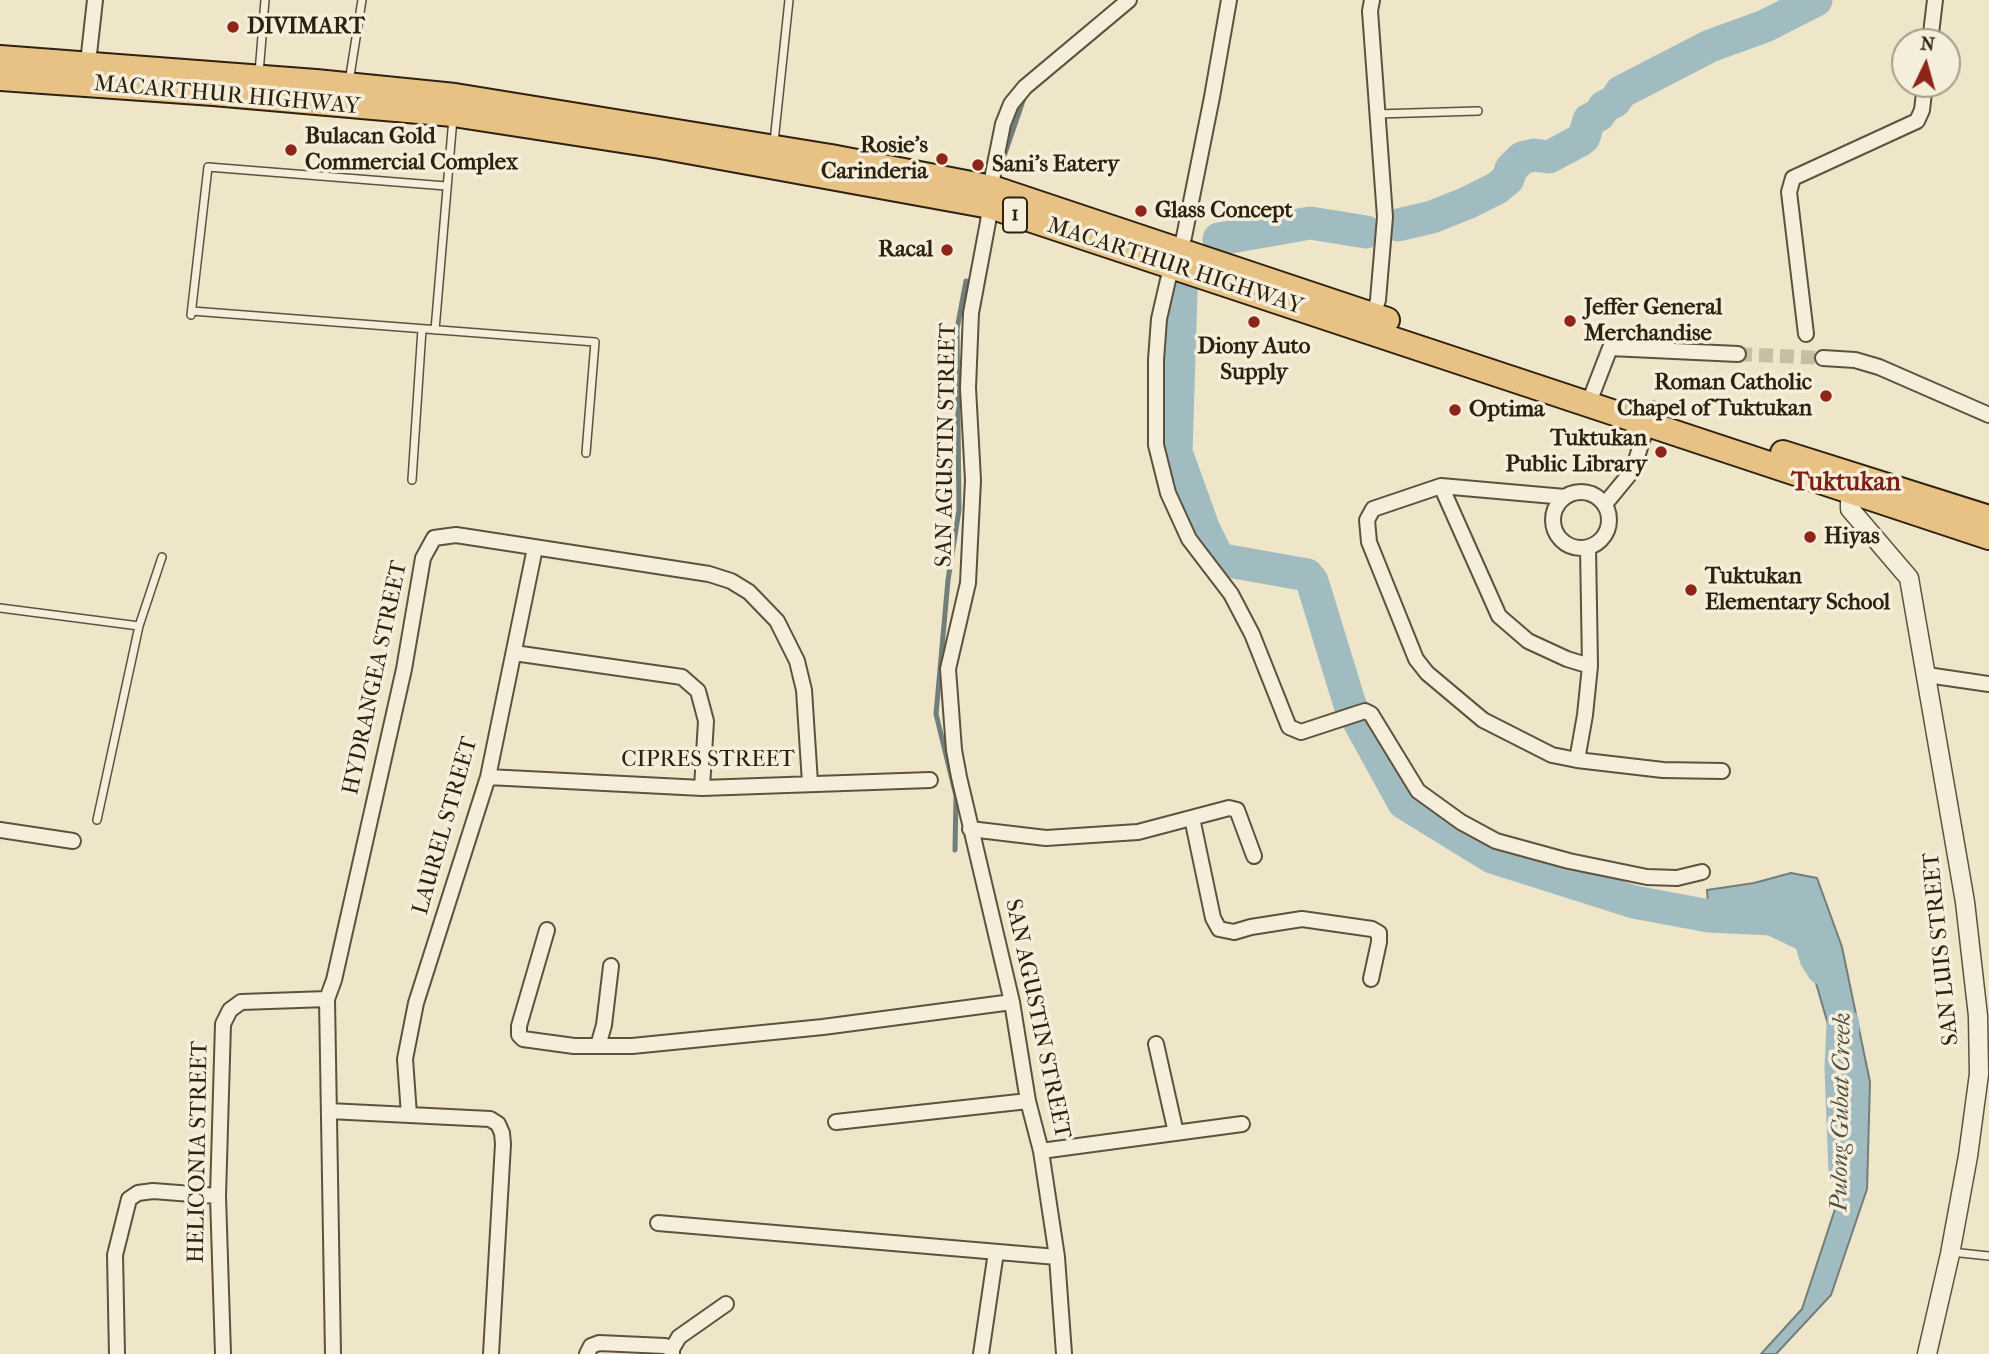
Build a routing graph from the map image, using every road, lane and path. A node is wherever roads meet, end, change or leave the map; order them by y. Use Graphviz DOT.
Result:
graph roads {
  1 [pos="95,0"];
  2 [pos="265,0"];
  3 [pos="362,0"];
  4 [pos="789,0"];
  5 [pos="1129,0"];
  6 [pos="1229,0"];
  7 [pos="1373,0"];
  8 [pos="1935,0"];
  9 [pos="1932,28"];
  10 [pos="0,58"];
  11 [pos="87,74"];
  12 [pos="0,78"];
  13 [pos="257,87"];
  14 [pos="348,95"];
  15 [pos="1924,98"];
  16 [pos="454,105"];
  17 [pos="1478,111"];
  18 [pos="1377,114"];
  19 [pos="771,156"];
  20 [pos="446,186"];
  21 [pos="991,197"];
  22 [pos="1177,259"];
  23 [pos="1371,323"];
  24 [pos="422,329"];
  25 [pos="435,330"];
  26 [pos="1806,334"];
  27 [pos="1738,354"];
  28 [pos="1823,358"];
  29 [pos="1591,398"];
  30 [pos="1989,415"];
  31 [pos="1650,417"];
  32 [pos="586,453"];
  33 [pos="412,480"];
  34 [pos="1853,485"];
  35 [pos="1441,486"];
  36 [pos="1565,497"];
  37 [pos="1605,504"];
  38 [pos="1989,518"];
  39 [pos="1989,537"];
  40 [pos="1588,547"];
  41 [pos="535,548"];
  42 [pos="162,557"];
  43 [pos="0,608"];
  44 [pos="139,626"];
  45 [pos="514,653"];
  46 [pos="1590,666"];
  47 [pos="1927,675"];
  48 [pos="1989,684"];
  49 [pos="1577,760"];
  50 [pos="1722,771"];
  51 [pos="488,777"];
  52 [pos="930,780"];
  53 [pos="810,783"];
  54 [pos="702,788"];
  55 [pos="1192,818"];
  56 [pos="97,820"];
  57 [pos="970,829"];
  58 [pos="0,830"];
  59 [pos="73,841"];
  60 [pos="1254,856"];
  61 [pos="1702,872"];
  62 [pos="547,930"];
  63 [pos="611,966"];
  64 [pos="1371,979"];
  65 [pos="327,999"];
  66 [pos="1012,1002"];
  67 [pos="1156,1044"];
  68 [pos="598,1046"];
  69 [pos="1028,1101"];
  70 [pos="329,1111"];
  71 [pos="409,1115"];
  72 [pos="836,1122"];
  73 [pos="1242,1124"];
  74 [pos="1176,1133"];
  75 [pos="1041,1151"];
  76 [pos="218,1196"];
  77 [pos="658,1223"];
  78 [pos="1951,1251"];
  79 [pos="996,1252"];
  80 [pos="1989,1256"];
  81 [pos="1057,1257"];
  82 [pos="726,1304"];
  83 [pos="672,1352"];
  84 [pos="117,1354"];
  85 [pos="223,1354"];
  86 [pos="333,1354"];
  87 [pos="491,1354"];
  88 [pos="587,1354"];
  89 [pos="981,1354"];
  90 [pos="1064,1354"];
  91 [pos="1927,1354"];
  1 -- 11 [label="street"];
  2 -- 13 [label="lane"];
  3 -- 14 [label="lane"];
  4 -- 19 [label="lane"];
  5 -- 21 [label="street, SAN AGUSTIN STREET"];
  6 -- 22 [label="street"];
  7 -- 18 [label="street"];
  8 -- 9 [label="street"];
  10 -- 11 [label="highway, MACARTHUR HIGHWAY / 1"];
  11 -- 12 [label="highway, MACARTHUR HIGHWAY / 1"];
  11 -- 13 [label="highway, MACARTHUR HIGHWAY / 1"];
  13 -- 14 [label="highway, MACARTHUR HIGHWAY / 1"];
  14 -- 16 [label="highway, MACARTHUR HIGHWAY / 1"];
  15 -- 26 [label="street"];
  16 -- 19 [label="highway, MACARTHUR HIGHWAY / 1"];
  16 -- 20 [label="lane"];
  17 -- 18 [label="lane"];
  18 -- 23 [label="street"];
  19 -- 21 [label="highway, MACARTHUR HIGHWAY / 1"];
  20 -- 24 [label="lane"];
  20 -- 25 [label="lane"];
  21 -- 22 [label="highway, MACARTHUR HIGHWAY / 1"];
  21 -- 57 [label="street, SAN AGUSTIN STREET"];
  22 -- 23 [label="highway, MACARTHUR HIGHWAY / 1"];
  22 -- 61 [label="street"];
  23 -- 29 [label="highway, MACARTHUR HIGHWAY / 1"];
  24 -- 25 [label="lane"];
  24 -- 33 [label="lane"];
  25 -- 32 [label="lane"];
  27 -- 29 [label="street"];
  28 -- 30 [label="street"];
  29 -- 31 [label="highway, MACARTHUR HIGHWAY / 1"];
  31 -- 34 [label="highway, MACARTHUR HIGHWAY / 1"];
  31 -- 37 [label="street"];
  34 -- 38 [label="highway, MACARTHUR HIGHWAY / 1"];
  34 -- 39 [label="highway, MACARTHUR HIGHWAY / 1"];
  34 -- 47 [label="street, SAN LUIS STREET"];
  35 -- 36 [label="street"];
  35 -- 46 [label="street"];
  35 -- 49 [label="street"];
  36 -- 37 [label="street"];
  36 -- 40 [label="street"];
  37 -- 40 [label="street"];
  40 -- 46 [label="street"];
  41 -- 45 [label="street, LAUREL STREET"];
  41 -- 53 [label="street, HYDRANGEA STREET"];
  41 -- 65 [label="street, HYDRANGEA STREET"];
  42 -- 44 [label="lane"];
  43 -- 44 [label="lane"];
  44 -- 56 [label="lane"];
  45 -- 51 [label="street, LAUREL STREET"];
  45 -- 54 [label="street"];
  46 -- 49 [label="street"];
  47 -- 48 [label="street"];
  47 -- 78 [label="street, SAN LUIS STREET"];
  49 -- 50 [label="street"];
  51 -- 54 [label="street, CIPRES STREET"];
  51 -- 71 [label="street, LAUREL STREET"];
  52 -- 53 [label="street, CIPRES STREET"];
  53 -- 54 [label="street, CIPRES STREET"];
  55 -- 57 [label="street"];
  55 -- 60 [label="street"];
  55 -- 64 [label="street"];
  57 -- 66 [label="street, SAN AGUSTIN STREET"];
  58 -- 59 [label="street"];
  62 -- 68 [label="street"];
  63 -- 68 [label="street"];
  65 -- 70 [label="street, HYDRANGEA STREET"];
  65 -- 76 [label="street, HELICONIA STREET"];
  66 -- 68 [label="street"];
  66 -- 69 [label="street, SAN AGUSTIN STREET"];
  67 -- 74 [label="street"];
  69 -- 72 [label="street"];
  69 -- 75 [label="street, SAN AGUSTIN STREET"];
  70 -- 71 [label="street"];
  70 -- 86 [label="street, HYDRANGEA STREET"];
  71 -- 87 [label="street"];
  73 -- 74 [label="street"];
  74 -- 75 [label="street"];
  75 -- 81 [label="street, SAN AGUSTIN STREET"];
  76 -- 84 [label="street"];
  76 -- 85 [label="street, HELICONIA STREET"];
  77 -- 79 [label="street"];
  78 -- 80 [label="lane"];
  78 -- 91 [label="street, SAN LUIS STREET"];
  79 -- 81 [label="street"];
  79 -- 89 [label="street"];
  81 -- 90 [label="street, SAN AGUSTIN STREET"];
  82 -- 83 [label="street"];
  83 -- 88 [label="street"];
}
